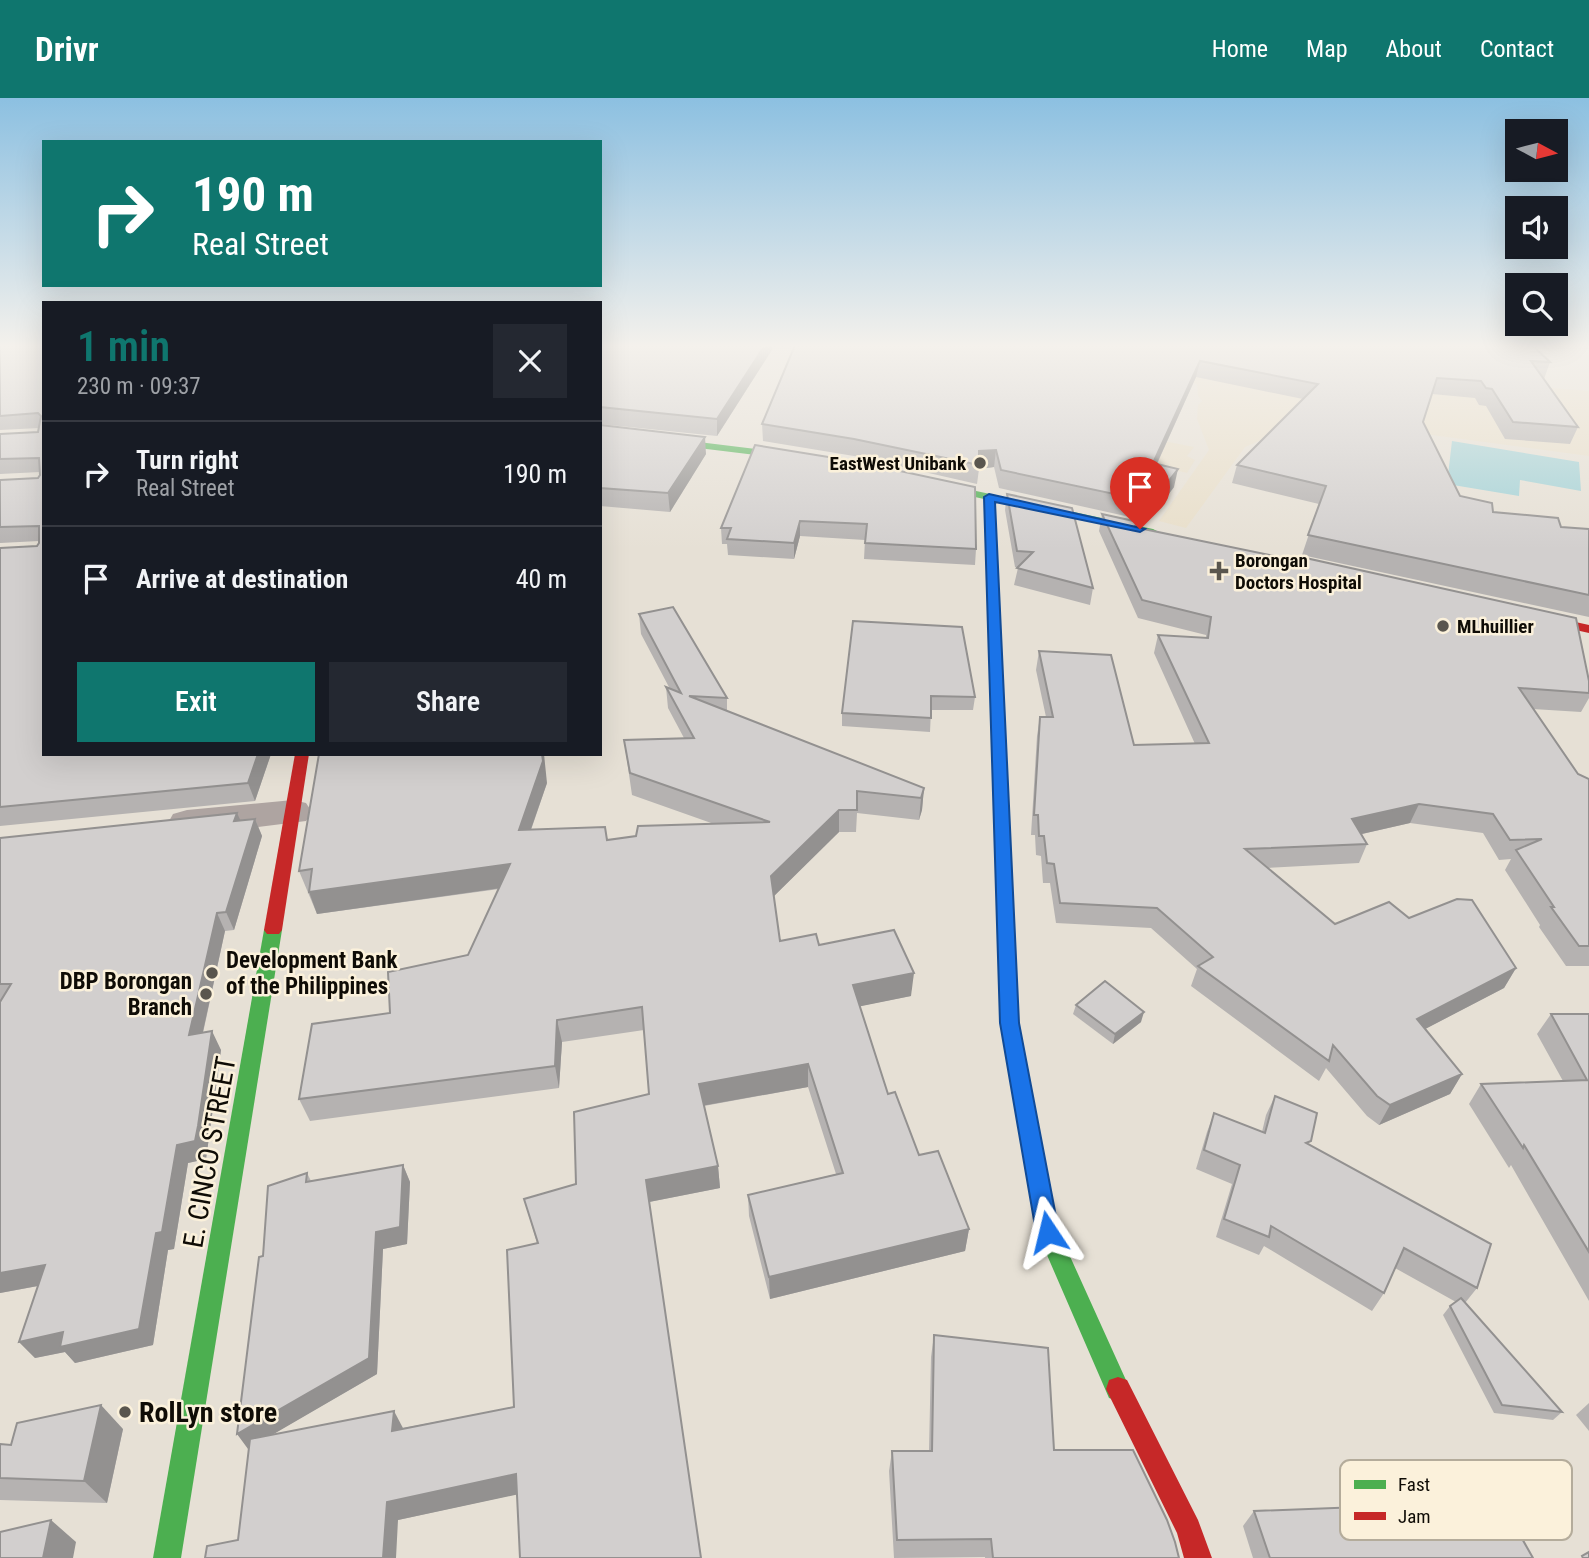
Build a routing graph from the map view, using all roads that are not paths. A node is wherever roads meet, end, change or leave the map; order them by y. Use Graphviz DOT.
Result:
graph roads {
  1 [pos="602,433"];
  2 [pos="815,460"];
  3 [pos="907,479"];
  4 [pos="989,497"];
  5 [pos="1165,534"];
  6 [pos="1509,612"];
  7 [pos="1589,629"];
  8 [pos="302,756"];
  9 [pos="293,811"];
  10 [pos="146,827"];
  11 [pos="167,1558"];
  12 [pos="1198,1558"];
  1 -- 2 [label="street"];
  3 -- 4 [label="street"];
  4 -- 5 [label="street"];
  4 -- 12 [label="street"];
  6 -- 7 [label="street"];
  8 -- 9 [label="street, E. CINCO STREET"];
  9 -- 10 [label="street"];
  9 -- 11 [label="street, E. CINCO STREET"];
}
